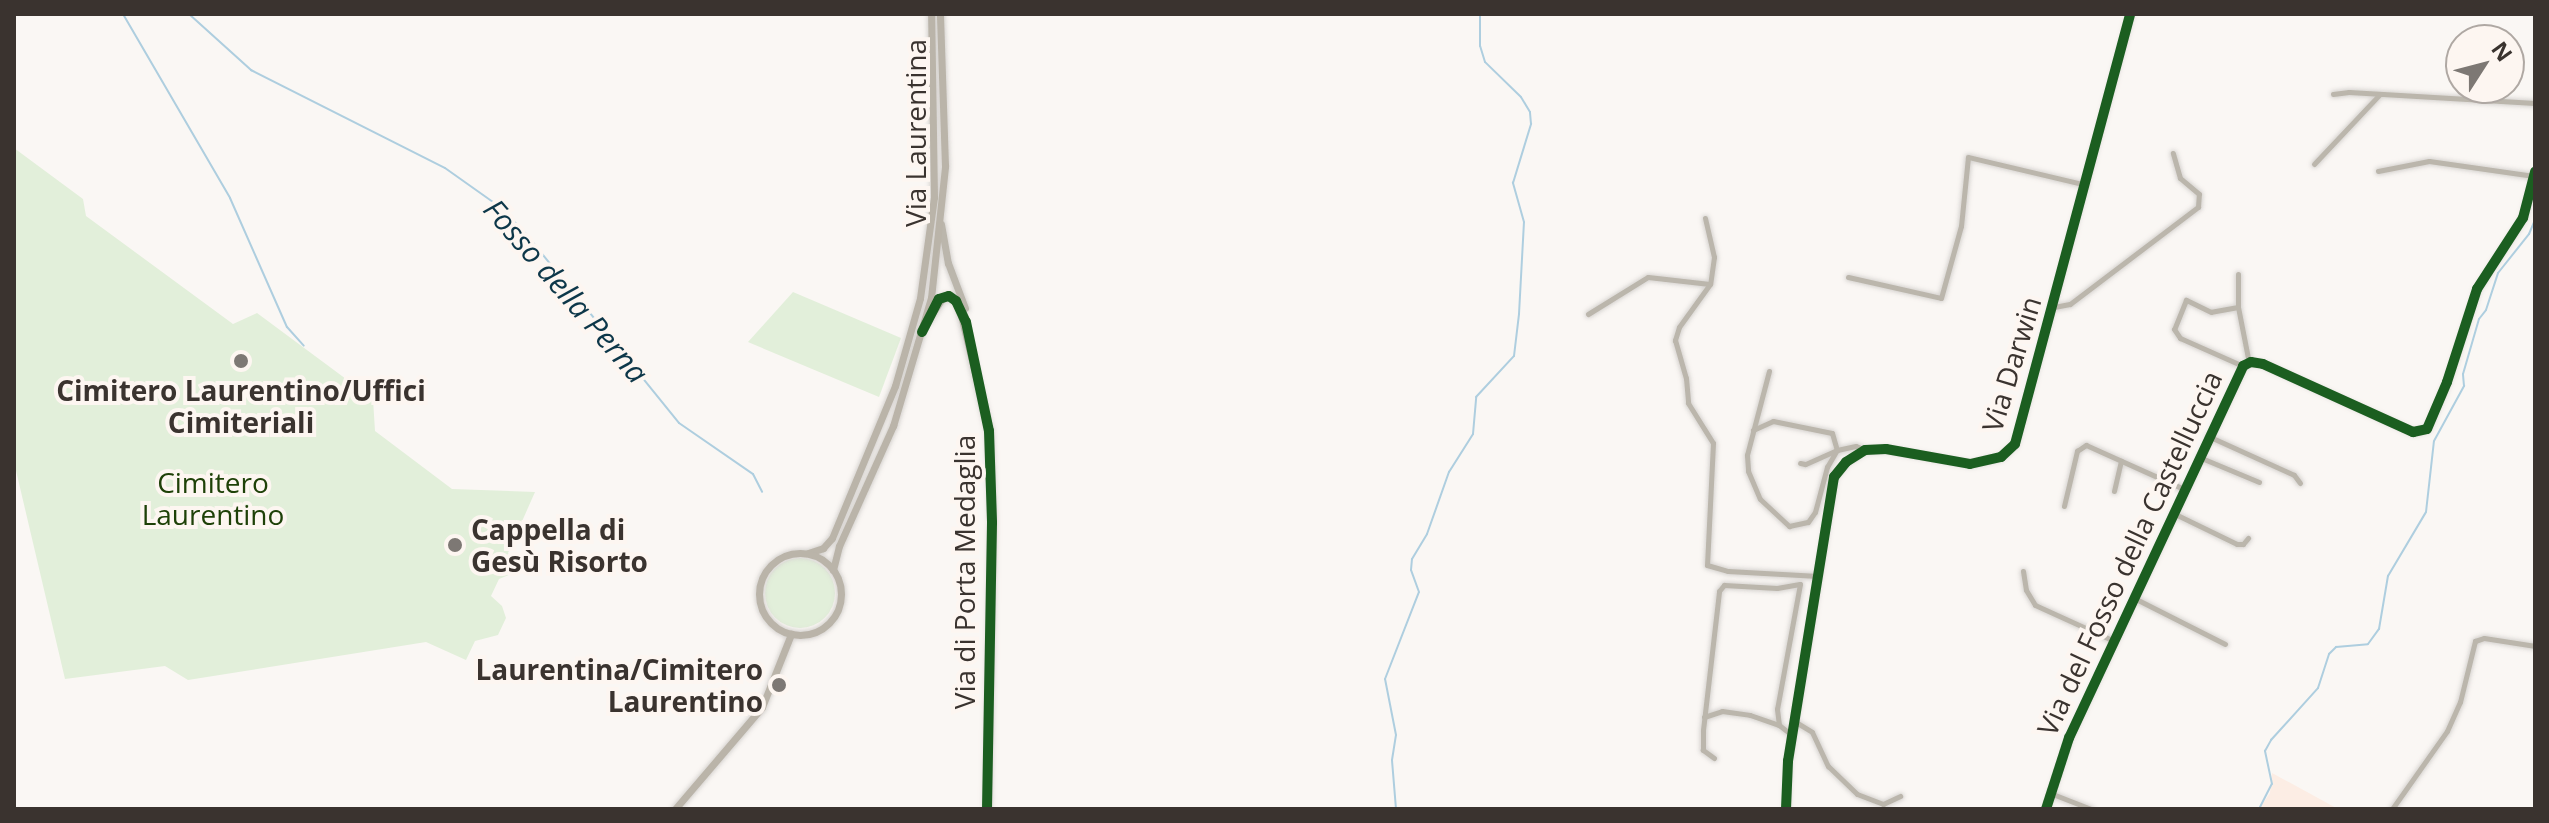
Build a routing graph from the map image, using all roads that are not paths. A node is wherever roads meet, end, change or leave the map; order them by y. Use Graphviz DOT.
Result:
graph roads {
  1 [pos="931,14"];
  2 [pos="940,14"];
  3 [pos="2130,14"];
  4 [pos="2333,94"];
  5 [pos="2380,94"];
  6 [pos="2535,103"];
  7 [pos="2173,153"];
  8 [pos="2314,164"];
  9 [pos="2378,171"];
  10 [pos="2535,174"];
  11 [pos="2086,185"];
  12 [pos="1705,218"];
  13 [pos="941,224"];
  14 [pos="2238,274"];
  15 [pos="1848,277"];
  16 [pos="1694,283"];
  17 [pos="1710,284"];
  18 [pos="1704,296"];
  19 [pos="2054,307"];
  20 [pos="2238,307"];
  21 [pos="1588,314"];
  22 [pos="966,322"];
  23 [pos="922,332"];
  24 [pos="2246,365"];
  25 [pos="1769,371"];
  26 [pos="1753,430"];
  27 [pos="2208,436"];
  28 [pos="1837,450"];
  29 [pos="1865,450"];
  30 [pos="2199,457"];
  31 [pos="2121,461"];
  32 [pos="1800,463"];
  33 [pos="2259,482"];
  34 [pos="2300,483"];
  35 [pos="2184,489"];
  36 [pos="2114,491"];
  37 [pos="2064,506"];
  38 [pos="2173,513"];
  39 [pos="2248,538"];
  40 [pos="808,553"];
  41 [pos="833,570"];
  42 [pos="2023,571"];
  43 [pos="1818,576"];
  44 [pos="2134,598"];
  45 [pos="791,634"];
  46 [pos="2114,641"];
  47 [pos="2225,644"];
  48 [pos="2535,646"];
  49 [pos="1704,717"];
  50 [pos="1794,721"];
  51 [pos="1779,725"];
  52 [pos="1792,735"];
  53 [pos="1714,758"];
  54 [pos="2050,793"];
  55 [pos="1900,796"];
  56 [pos="675,809"];
  57 [pos="987,809"];
  58 [pos="1786,809"];
  59 [pos="2046,809"];
  60 [pos="2091,809"];
  61 [pos="2392,809"];
  1 -- 40 [label="main road, Via Laurentina"];
  2 -- 13 [label="main road, Via Laurentina"];
  3 -- 11 [label="street, Via Darwin"];
  4 -- 5 [label="street"];
  5 -- 6 [label="street"];
  5 -- 8 [label="street"];
  7 -- 19 [label="street"];
  9 -- 10 [label="street"];
  10 -- 24 [label="street, Via del Fosso della Castelluccia"];
  11 -- 15 [label="street"];
  11 -- 19 [label="street, Via Darwin"];
  12 -- 17 [label="street"];
  13 -- 22 [label="street, Via di Porta Medaglia"];
  13 -- 23 [label="main road, Via Laurentina"];
  14 -- 20 [label="street"];
  16 -- 17 [label="street"];
  16 -- 18 [label="street"];
  16 -- 21 [label="street"];
  17 -- 18 [label="street"];
  18 -- 43 [label="street"];
  19 -- 29 [label="street, Via Darwin"];
  20 -- 24 [label="street"];
  20 -- 24 [label="street"];
  22 -- 23 [label="street"];
  22 -- 57 [label="street, Via di Porta Medaglia"];
  23 -- 41 [label="main road, Via Laurentina"];
  24 -- 27 [label="street, Via del Fosso della Castelluccia"];
  25 -- 26 [label="street"];
  26 -- 28 [label="street"];
  26 -- 28 [label="street"];
  27 -- 30 [label="street, Via del Fosso della Castelluccia"];
  27 -- 34 [label="street"];
  28 -- 29 [label="street, Via Darwin"];
  28 -- 32 [label="street, Via Darwin"];
  29 -- 43 [label="street"];
  30 -- 33 [label="street"];
  30 -- 35 [label="street, Via del Fosso della Castelluccia"];
  31 -- 35 [label="street"];
  31 -- 36 [label="street"];
  31 -- 37 [label="street"];
  35 -- 38 [label="street, Via del Fosso della Castelluccia"];
  38 -- 39 [label="street"];
  38 -- 44 [label="street, Via del Fosso della Castelluccia"];
  40 -- 41 [label="main road"];
  40 -- 45 [label="main road"];
  41 -- 45 [label="main road"];
  42 -- 46 [label="street"];
  43 -- 50 [label="street"];
  44 -- 46 [label="street, Via del Fosso della Castelluccia"];
  44 -- 47 [label="street"];
  45 -- 56 [label="main road"];
  46 -- 54 [label="street, Via del Fosso della Castelluccia"];
  48 -- 61 [label="street"];
  49 -- 51 [label="street"];
  49 -- 51 [label="street"];
  49 -- 53 [label="street"];
  50 -- 52 [label="street"];
  50 -- 55 [label="street"];
  51 -- 52 [label="street"];
  52 -- 58 [label="street"];
  54 -- 59 [label="street, Via del Fosso della Castelluccia"];
  54 -- 60 [label="street"];
}
